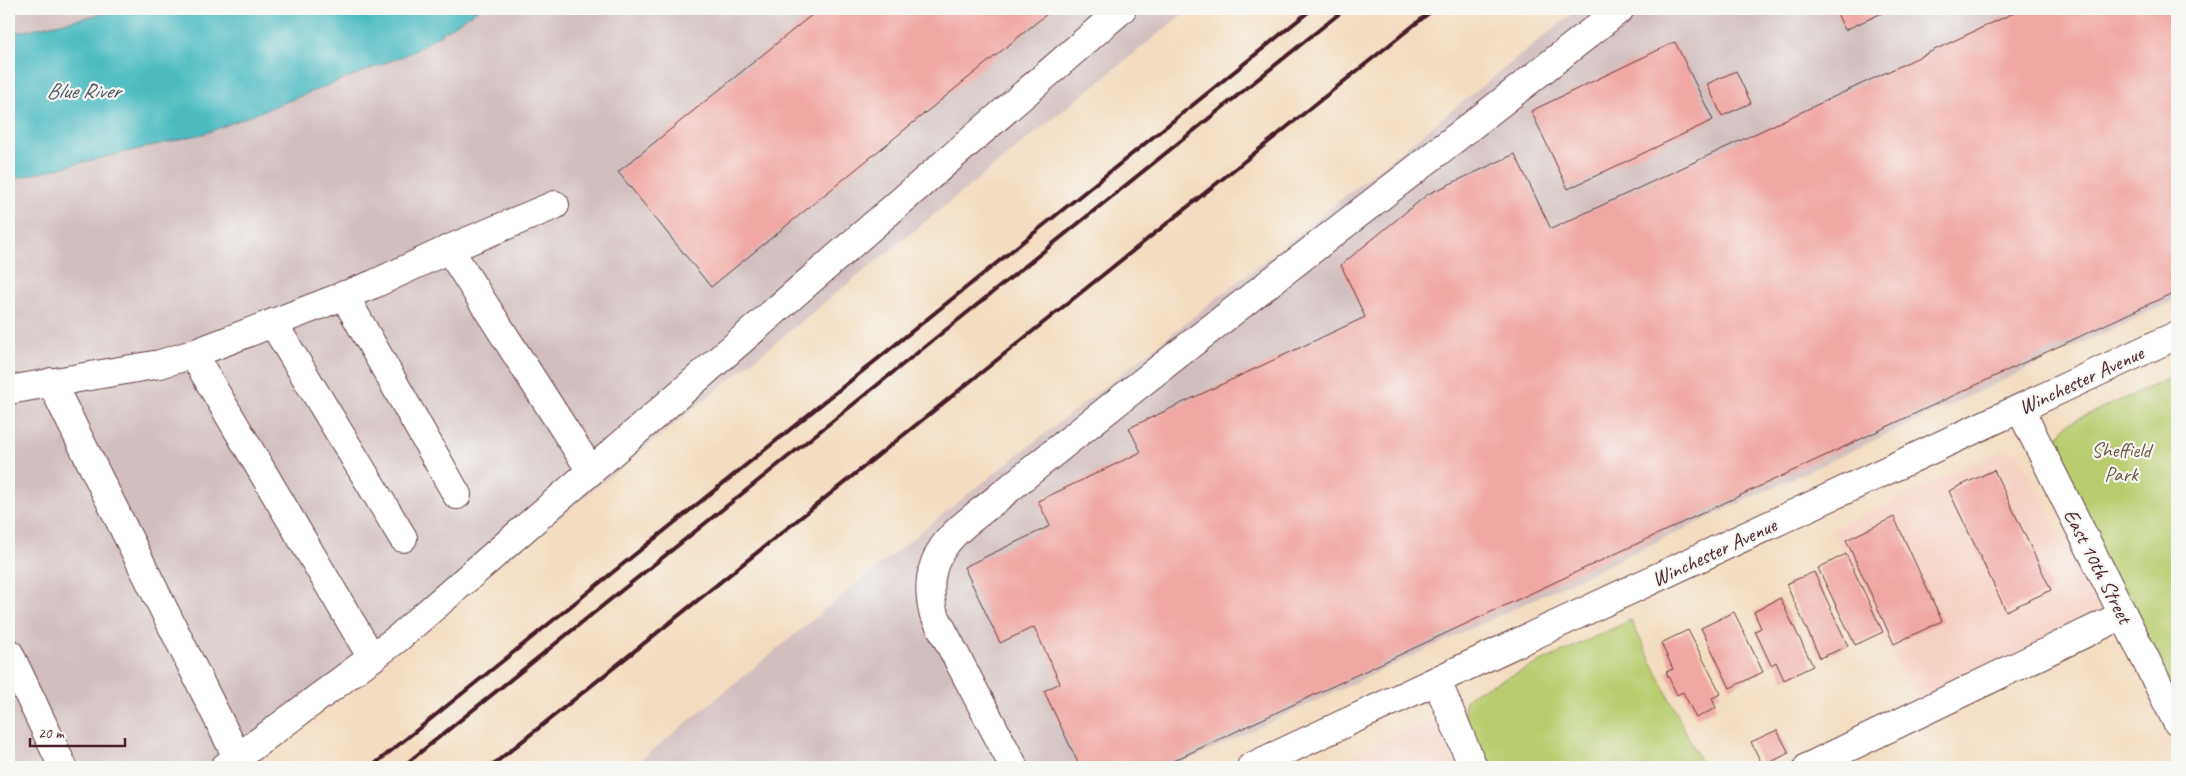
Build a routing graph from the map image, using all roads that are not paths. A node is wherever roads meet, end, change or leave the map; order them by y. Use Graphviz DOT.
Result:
graph roads {
  1 [pos="1122,9"];
  2 [pos="1620,9"];
  3 [pos="555,205"];
  4 [pos="449,249"];
  5 [pos="344,296"];
  6 [pos="273,322"];
  7 [pos="2177,335"];
  8 [pos="193,354"];
  9 [pos="51,382"];
  10 [pos="9,390"];
  11 [pos="2020,409"];
  12 [pos="591,471"];
  13 [pos="457,495"];
  14 [pos="403,538"];
  15 [pos="2124,615"];
  16 [pos="9,652"];
  17 [pos="372,658"];
  18 [pos="1438,681"];
  19 [pos="2177,722"];
  20 [pos="232,763"];
  21 [pos="63,767"];
  22 [pos="1014,767"];
  23 [pos="1251,767"];
  24 [pos="1473,767"];
  25 [pos="1808,767"];
  1 -- 12 [label="street"];
  2 -- 22 [label="street"];
  3 -- 4 [label="street"];
  4 -- 5 [label="street"];
  4 -- 12 [label="street"];
  5 -- 6 [label="street"];
  5 -- 13 [label="street"];
  6 -- 8 [label="street"];
  6 -- 14 [label="street"];
  7 -- 11 [label="street, Winchester Avenue"];
  8 -- 9 [label="street"];
  8 -- 17 [label="street"];
  9 -- 10 [label="street"];
  9 -- 20 [label="street"];
  11 -- 15 [label="street, East 10th Street"];
  11 -- 18 [label="street, Winchester Avenue"];
  12 -- 17 [label="street"];
  15 -- 19 [label="street, East 10th Street"];
  15 -- 25 [label="street"];
  16 -- 21 [label="street"];
  17 -- 20 [label="street"];
  18 -- 23 [label="street, Winchester Avenue"];
  18 -- 24 [label="street"];
}
